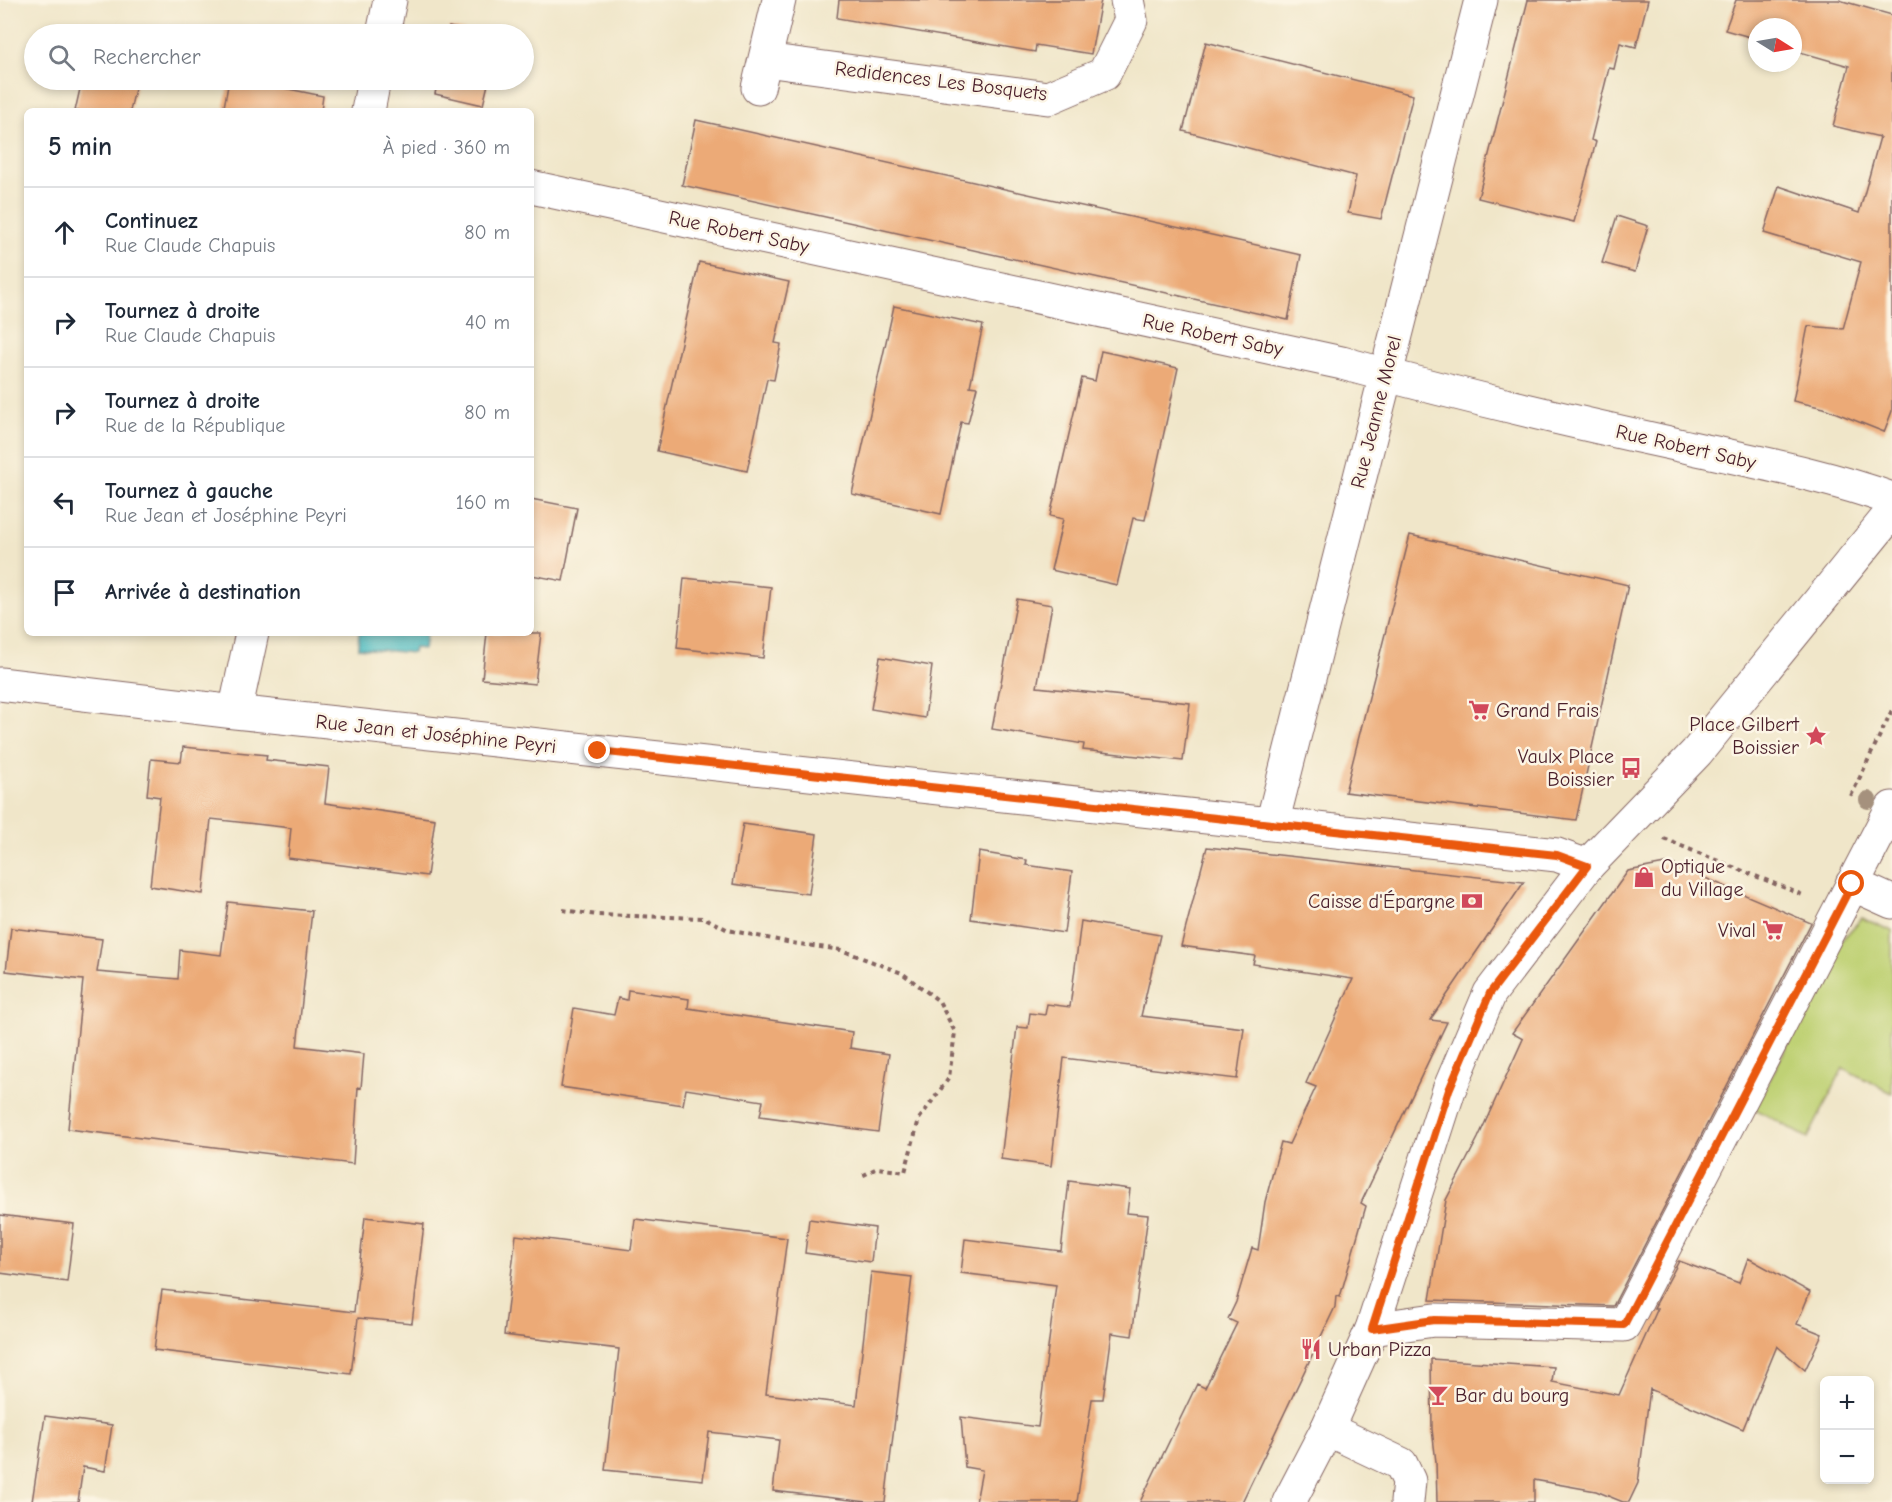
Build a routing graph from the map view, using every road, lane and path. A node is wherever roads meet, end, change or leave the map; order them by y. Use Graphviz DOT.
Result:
graph roads {
  1 [pos="390,0"];
  2 [pos="779,0"];
  3 [pos="1127,0"];
  4 [pos="1481,0"];
  5 [pos="385,24"];
  6 [pos="372,90"];
  7 [pos="369,108"];
  8 [pos="534,188"];
  9 [pos="1385,375"];
  10 [pos="1892,499"];
  11 [pos="1892,512"];
  12 [pos="251,636"];
  13 [pos="0,684"];
  14 [pos="235,712"];
  15 [pos="1892,808"];
  16 [pos="1272,824"];
  17 [pos="1655,835"];
  18 [pos="1587,866"];
  19 [pos="1845,897"];
  20 [pos="1892,902"];
  21 [pos="562,910"];
  22 [pos="862,1176"];
  23 [pos="1372,1329"];
  24 [pos="1327,1429"];
  25 [pos="1289,1502"];
  26 [pos="1407,1502"];
  1 -- 5 [label="street"];
  2 -- 3 [label="street, Redidences Les Bosquets"];
  4 -- 9 [label="street, Rue Jeanne Morel"];
  6 -- 7 [label="street"];
  8 -- 9 [label="street, Rue Robert Saby"];
  9 -- 10 [label="street, Rue Robert Saby"];
  9 -- 16 [label="street, Rue Jeanne Morel"];
  11 -- 18 [label="street"];
  12 -- 14 [label="street"];
  13 -- 14 [label="street, Rue Jean et Joséphine Peyri"];
  14 -- 16 [label="street, Rue Jean et Joséphine Peyri"];
  15 -- 19 [label="street"];
  16 -- 18 [label="street, Rue Jean et Joséphine Peyri"];
  17 -- 19 [label="path"];
  18 -- 23 [label="street"];
  19 -- 20 [label="street"];
  19 -- 23 [label="street"];
  21 -- 22 [label="path"];
  23 -- 24 [label="street"];
  24 -- 25 [label="street"];
  24 -- 26 [label="street"];
}
